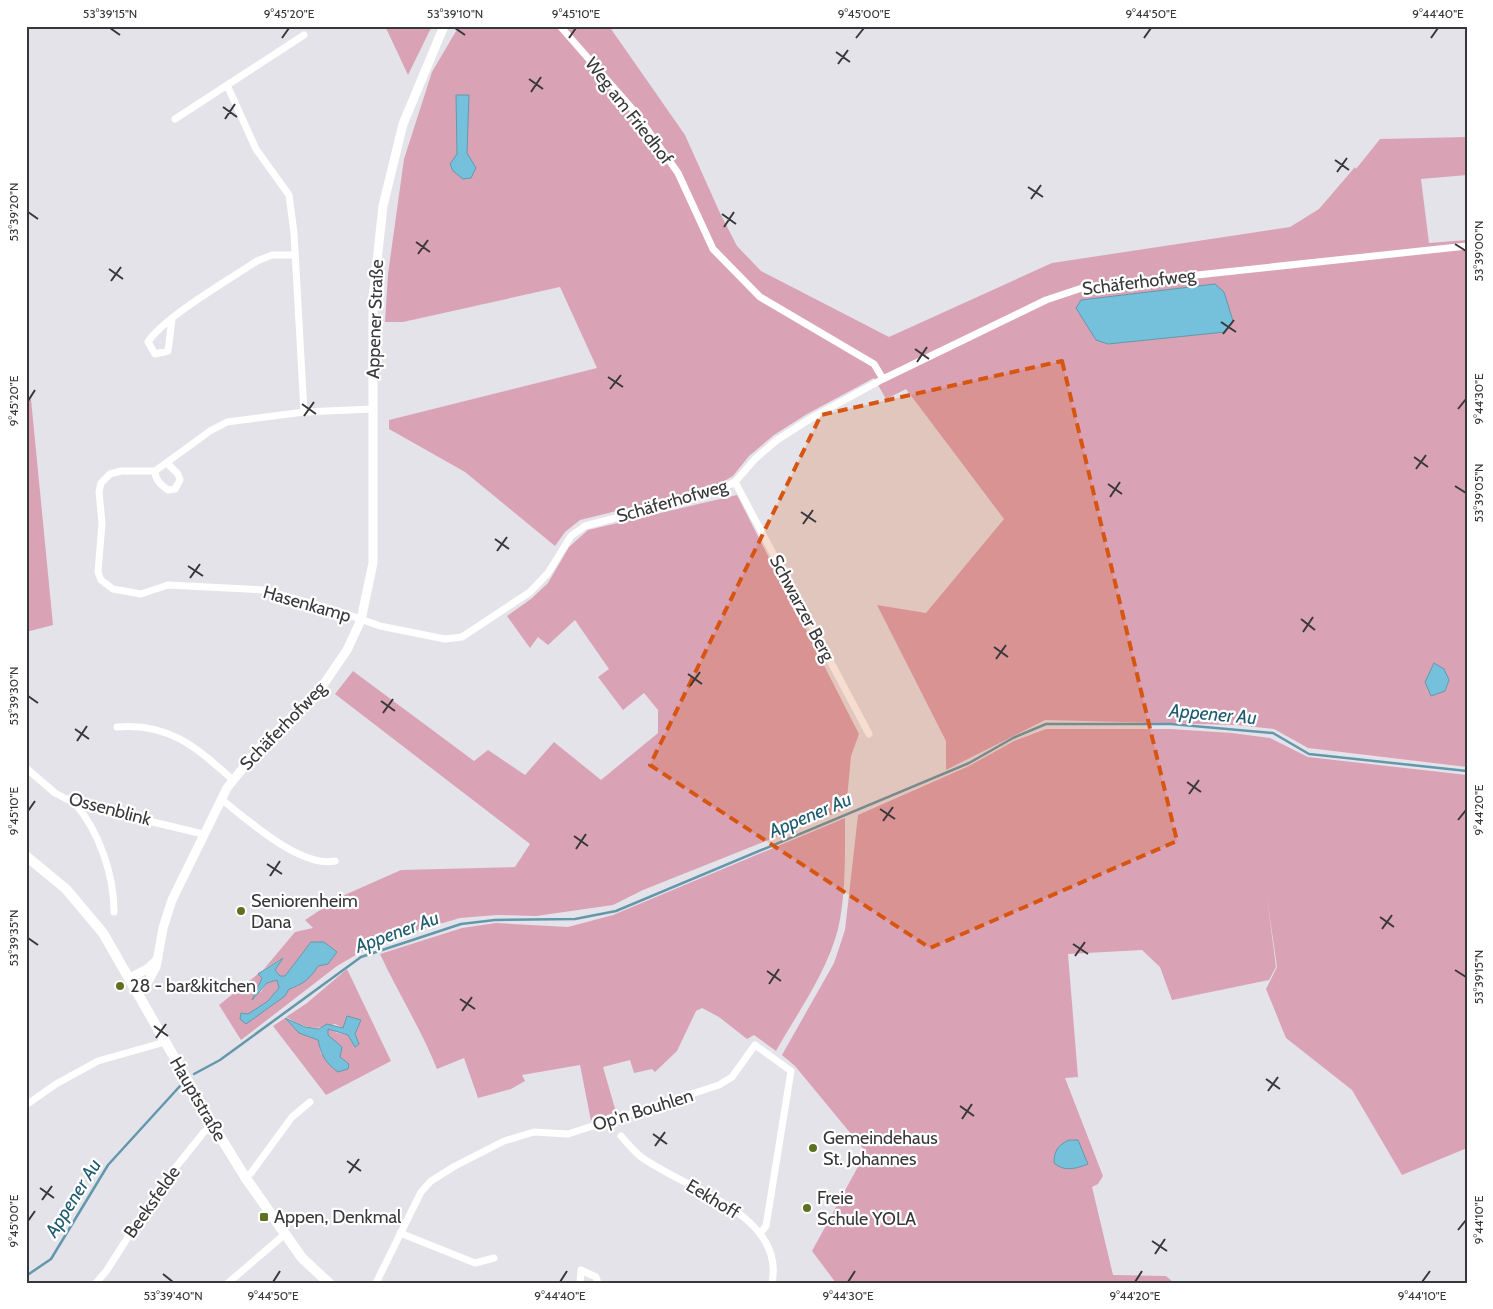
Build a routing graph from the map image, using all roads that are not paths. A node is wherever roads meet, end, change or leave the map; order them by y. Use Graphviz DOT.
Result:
graph roads {
  1 [pos="444,26"];
  2 [pos="560,26"];
  3 [pos="304,35"];
  4 [pos="227,85"];
  5 [pos="175,119"];
  6 [pos="1467,246"];
  7 [pos="295,255"];
  8 [pos="172,319"];
  9 [pos="883,379"];
  10 [pos="373,409"];
  11 [pos="304,412"];
  12 [pos="167,463"];
  13 [pos="155,471"];
  14 [pos="735,482"];
  15 [pos="361,620"];
  16 [pos="117,727"];
  17 [pos="869,734"];
  18 [pos="26,768"];
  19 [pos="233,780"];
  20 [pos="220,799"];
  21 [pos="74,803"];
  22 [pos="203,834"];
  23 [pos="26,856"];
  24 [pos="335,861"];
  25 [pos="114,912"];
  26 [pos="158,959"];
  27 [pos="130,978"];
  28 [pos="137,990"];
  29 [pos="165,1042"];
  30 [pos="310,1102"];
  31 [pos="26,1105"];
  32 [pos="213,1125"];
  33 [pos="622,1136"];
  34 [pos="245,1177"];
  35 [pos="400,1232"];
  36 [pos="761,1232"];
  37 [pos="284,1235"];
  38 [pos="494,1258"];
  39 [pos="96,1283"];
  40 [pos="228,1283"];
  41 [pos="329,1283"];
  42 [pos="376,1283"];
  43 [pos="580,1283"];
  44 [pos="598,1283"];
  45 [pos="772,1283"];
  1 -- 10 [label="street, Appener Straße"];
  2 -- 9 [label="street, Weg am Friedhof"];
  3 -- 4 [label="street"];
  4 -- 5 [label="street"];
  4 -- 7 [label="street"];
  6 -- 9 [label="street, Schäferhofweg"];
  7 -- 8 [label="street"];
  7 -- 11 [label="street"];
  8 -- 8 [label="street"];
  9 -- 14 [label="street, Schäferhofweg"];
  10 -- 11 [label="street"];
  10 -- 15 [label="street, Appener Straße"];
  11 -- 12 [label="street"];
  12 -- 13 [label="street"];
  12 -- 13 [label="street"];
  13 -- 15 [label="street, Hasenkamp"];
  14 -- 15 [label="street, Schäferhofweg"];
  14 -- 17 [label="street, Schwarzer Berg"];
  15 -- 19 [label="street, Schäferhofweg"];
  16 -- 19 [label="street"];
  18 -- 21 [label="street, Ossenblink"];
  19 -- 20 [label="street, Schäferhofweg"];
  20 -- 22 [label="street, Schäferhofweg"];
  20 -- 24 [label="street"];
  21 -- 22 [label="street, Ossenblink"];
  21 -- 25 [label="street"];
  22 -- 26 [label="street, Schäferhofweg"];
  23 -- 27 [label="main road, Hauptstraße"];
  26 -- 27 [label="street"];
  26 -- 28 [label="street, Schäferhofweg"];
  27 -- 28 [label="main road, Hauptstraße"];
  28 -- 29 [label="main road, Hauptstraße"];
  29 -- 31 [label="street"];
  29 -- 32 [label="main road, Hauptstraße"];
  30 -- 34 [label="street"];
  32 -- 34 [label="main road, Hauptstraße"];
  32 -- 39 [label="street, Beeksfelde"];
  33 -- 36 [label="street, Eekhoff"];
  34 -- 37 [label="main road, Hauptstraße"];
  35 -- 36 [label="street, Op'n Bouhlen"];
  35 -- 38 [label="street"];
  35 -- 42 [label="street, Op'n Bouhlen"];
  36 -- 45 [label="street, Eekhoff"];
  37 -- 40 [label="street"];
  37 -- 41 [label="main road, Hauptstraße"];
  43 -- 44 [label="street"];
}
